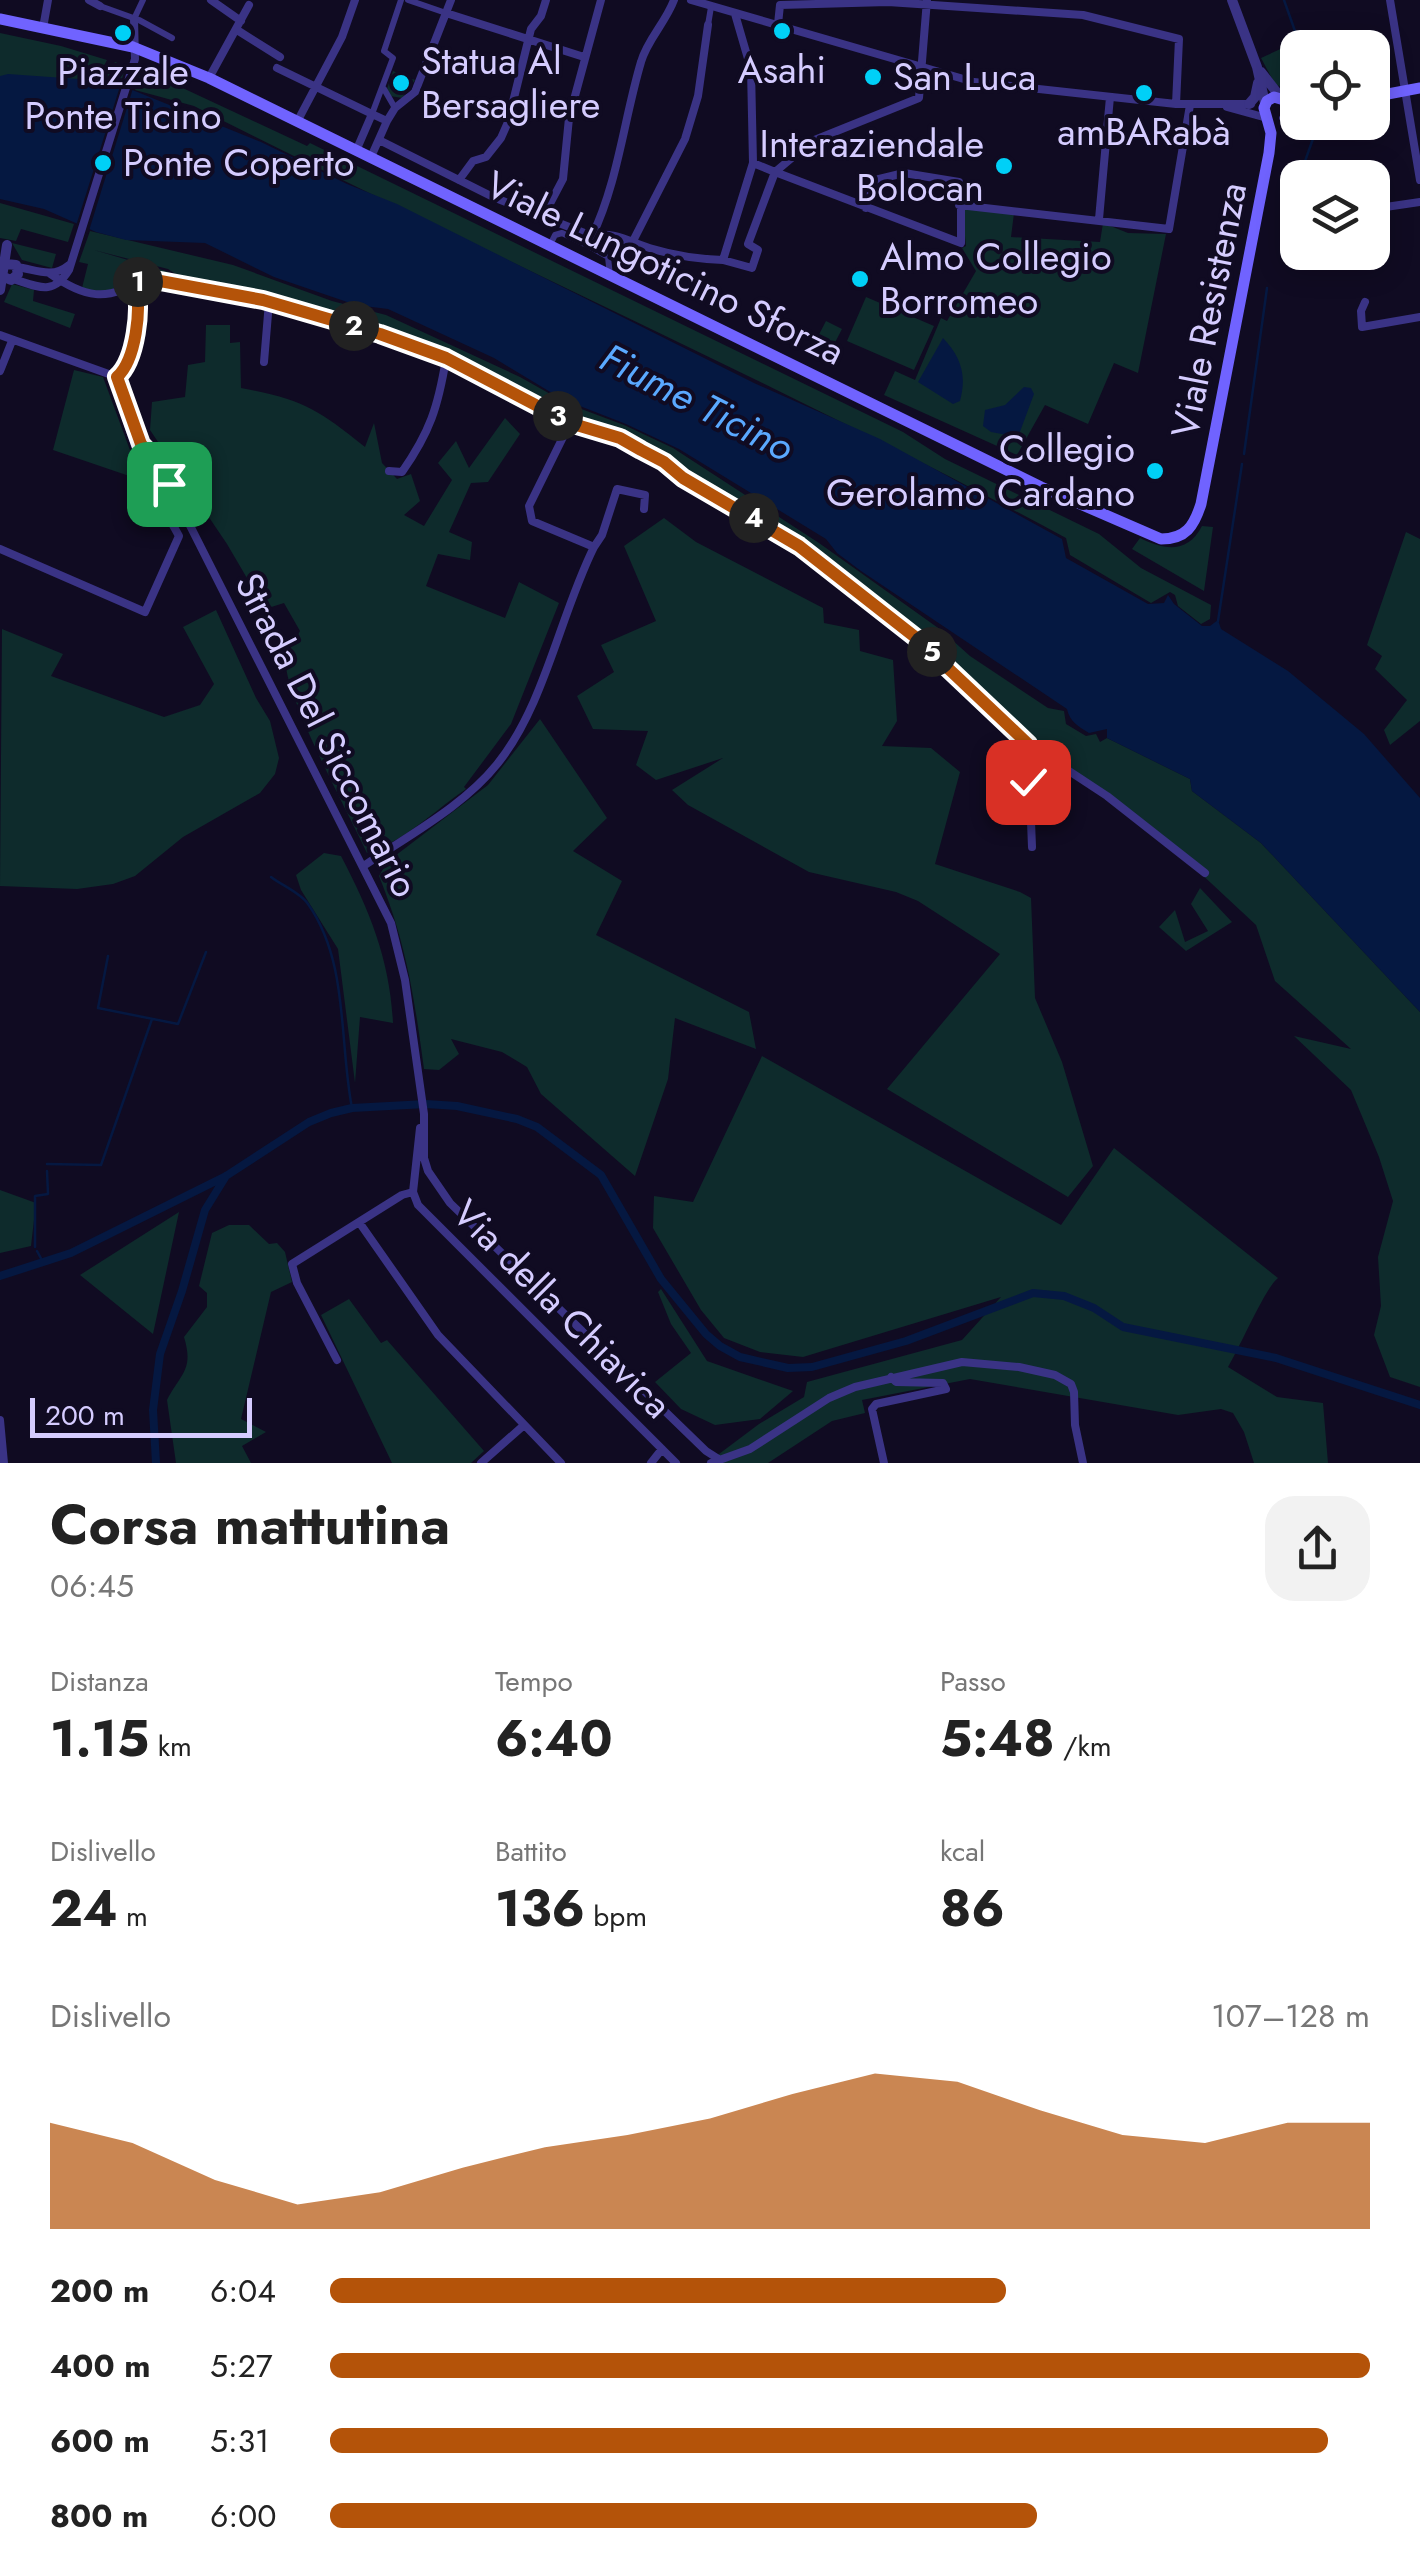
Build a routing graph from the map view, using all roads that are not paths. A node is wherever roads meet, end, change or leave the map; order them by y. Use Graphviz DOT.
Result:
graph roads {
  1 [pos="48,0"];
  2 [pos="89,0"];
  3 [pos="144,0"];
  4 [pos="210,0"];
  5 [pos="355,0"];
  6 [pos="404,0"];
  7 [pos="451,0"];
  8 [pos="546,0"];
  9 [pos="600,0"];
  10 [pos="674,0"];
  11 [pos="691,0"];
  12 [pos="1028,0"];
  13 [pos="1232,0"];
  14 [pos="1390,0"];
  15 [pos="888,1"];
  16 [pos="250,2"];
  17 [pos="780,2"];
  18 [pos="926,2"];
  19 [pos="711,4"];
  20 [pos="100,6"];
  21 [pos="1026,10"];
  22 [pos="446,13"];
  23 [pos="735,14"];
  24 [pos="0,19"];
  25 [pos="134,19"];
  26 [pos="778,24"];
  27 [pos="708,25"];
  28 [pos="239,26"];
  29 [pos="43,28"];
  30 [pos="172,38"];
  31 [pos="529,38"];
  32 [pos="133,48"];
  33 [pos="280,57"];
  34 [pos="584,57"];
  35 [pos="920,66"];
  36 [pos="1257,67"];
  37 [pos="277,68"];
  38 [pos="208,78"];
  39 [pos="316,85"];
  40 [pos="384,88"];
  41 [pos="1414,89"];
  42 [pos="1280,96"];
  43 [pos="1110,98"];
  44 [pos="1280,99"];
  45 [pos="1265,103"];
  46 [pos="1176,104"];
  47 [pos="1249,104"];
  48 [pos="1190,105"];
  49 [pos="1223,106"];
  50 [pos="394,108"];
  51 [pos="372,114"];
  52 [pos="1268,119"];
  53 [pos="1280,120"];
  54 [pos="387,121"];
  55 [pos="296,123"];
  56 [pos="1280,127"];
  57 [pos="1271,138"];
  58 [pos="380,140"];
  59 [pos="356,151"];
  60 [pos="370,157"];
  61 [pos="753,163"];
  62 [pos="775,172"];
  63 [pos="460,180"];
  64 [pos="1420,180"];
  65 [pos="1420,202"];
  66 [pos="960,205"];
  67 [pos="1390,207"];
  68 [pos="866,208"];
  69 [pos="543,217"];
  70 [pos="1099,219"];
  71 [pos="590,240"];
  72 [pos="628,240"];
  73 [pos="4,242"];
  74 [pos="549,247"];
  75 [pos="617,256"];
  76 [pos="723,260"];
  77 [pos="69,265"];
  78 [pos="8,273"];
  79 [pos="49,273"];
  80 [pos="610,277"];
  81 [pos="60,284"];
  82 [pos="135,284"];
  83 [pos="0,293"];
  84 [pos="270,302"];
  85 [pos="1365,302"];
  86 [pos="1420,317"];
  87 [pos="0,335"];
  88 [pos="12,341"];
  89 [pos="446,358"];
  90 [pos="264,362"];
  91 [pos="0,371"];
  92 [pos="117,377"];
  93 [pos="124,402"];
  94 [pos="570,423"];
  95 [pos="389,471"];
  96 [pos="151,488"];
  97 [pos="644,508"];
  98 [pos="136,516"];
  99 [pos="1172,539"];
  100 [pos="594,547"];
  101 [pos="0,549"];
  102 [pos="1028,744"];
  103 [pos="1032,847"];
  104 [pos="364,865"];
  105 [pos="1205,873"];
  106 [pos="424,1114"];
  107 [pos="413,1192"];
  108 [pos="358,1222"];
  109 [pos="337,1360"];
  110 [pos="890,1377"];
  111 [pos="0,1420"];
  112 [pos="523,1426"];
  113 [pos="662,1449"];
  114 [pos="487,1461"];
  115 [pos="714,1461"];
  116 [pos="4,1463"];
  117 [pos="561,1463"];
  118 [pos="652,1463"];
  119 [pos="676,1463"];
  120 [pos="884,1463"];
  121 [pos="1083,1463"];
  1 -- 29 [label="street"];
  2 -- 20 [label="street"];
  3 -- 25 [label="street"];
  4 -- 28 [label="street"];
  5 -- 39 [label="street"];
  6 -- 22 [label="street"];
  6 -- 40 [label="street"];
  7 -- 22 [label="street"];
  8 -- 31 [label="street"];
  9 -- 34 [label="street"];
  10 -- 71 [label="street"];
  11 -- 19 [label="street"];
  12 -- 21 [label="street"];
  13 -- 36 [label="street"];
  14 -- 41 [label="street"];
  15 -- 17 [label="street"];
  15 -- 18 [label="street"];
  16 -- 28 [label="street"];
  17 -- 26 [label="street"];
  18 -- 21 [label="street"];
  18 -- 35 [label="street"];
  19 -- 23 [label="street"];
  19 -- 27 [label="street"];
  20 -- 25 [label="street"];
  21 -- 46 [label="street"];
  22 -- 31 [label="street"];
  22 -- 50 [label="street"];
  23 -- 26 [label="street"];
  23 -- 61 [label="street"];
  24 -- 29 [label="main road, Viale Lungoticino Sforza"];
  25 -- 30 [label="street"];
  25 -- 32 [label="street"];
  26 -- 35 [label="street"];
  27 -- 72 [label="street"];
  28 -- 33 [label="street"];
  28 -- 38 [label="street"];
  29 -- 32 [label="main road, Viale Lungoticino Sforza"];
  31 -- 34 [label="street"];
  31 -- 63 [label="street"];
  32 -- 38 [label="main road, Viale Lungoticino Sforza"];
  32 -- 77 [label="street"];
  34 -- 69 [label="street"];
  35 -- 43 [label="street"];
  35 -- 62 [label="street"];
  36 -- 42 [label="street"];
  36 -- 45 [label="street"];
  36 -- 47 [label="street"];
  37 -- 39 [label="street"];
  38 -- 55 [label="main road, Viale Lungoticino Sforza"];
  39 -- 51 [label="street"];
  39 -- 55 [label="street"];
  40 -- 50 [label="street"];
  40 -- 51 [label="street"];
  41 -- 64 [label="street"];
  43 -- 46 [label="street"];
  43 -- 70 [label="street"];
  44 -- 45 [label="main road"];
  45 -- 47 [label="street"];
  45 -- 52 [label="main road"];
  46 -- 48 [label="street"];
  47 -- 49 [label="street"];
  48 -- 49 [label="street"];
  48 -- 70 [label="street"];
  49 -- 52 [label="street"];
  50 -- 54 [label="street"];
  51 -- 54 [label="street"];
  51 -- 59 [label="street"];
  52 -- 53 [label="main road"];
  52 -- 57 [label="main road, Viale Resistenza"];
  54 -- 58 [label="street"];
  55 -- 59 [label="main road, Viale Lungoticino Sforza"];
  56 -- 57 [label="main road, Viale Resistenza"];
  57 -- 99 [label="main road, Viale Resistenza"];
  58 -- 60 [label="street"];
  58 -- 63 [label="street"];
  59 -- 60 [label="main road, Viale Lungoticino Sforza"];
  60 -- 74 [label="main road, Viale Lungoticino Sforza"];
  61 -- 62 [label="street"];
  61 -- 76 [label="street"];
  62 -- 68 [label="street"];
  62 -- 76 [label="street"];
  63 -- 69 [label="street"];
  65 -- 67 [label="street"];
  66 -- 68 [label="street"];
  66 -- 68 [label="street"];
  66 -- 70 [label="street"];
  69 -- 71 [label="street"];
  71 -- 72 [label="street"];
  71 -- 74 [label="street"];
  71 -- 80 [label="street"];
  72 -- 75 [label="street"];
  72 -- 76 [label="street"];
  73 -- 78 [label="street"];
  74 -- 80 [label="main road, Viale Lungoticino Sforza"];
  77 -- 79 [label="street"];
  77 -- 81 [label="street"];
  78 -- 79 [label="street"];
  78 -- 81 [label="street"];
  78 -- 83 [label="street"];
  79 -- 81 [label="street"];
  80 -- 99 [label="main road, Viale Lungoticino Sforza"];
  81 -- 82 [label="street"];
  82 -- 84 [label="street"];
  82 -- 92 [label="street"];
  84 -- 89 [label="street"];
  84 -- 90 [label="street"];
  85 -- 86 [label="street"];
  87 -- 88 [label="street"];
  88 -- 91 [label="street"];
  88 -- 92 [label="street"];
  89 -- 94 [label="street"];
  89 -- 95 [label="street"];
  92 -- 93 [label="street"];
  93 -- 96 [label="street"];
  93 -- 104 [label="street, Strada Del Siccomario"];
  94 -- 100 [label="street"];
  94 -- 102 [label="street"];
  96 -- 98 [label="street"];
  96 -- 101 [label="street"];
  97 -- 100 [label="street"];
  100 -- 104 [label="street"];
  102 -- 103 [label="street"];
  102 -- 105 [label="street"];
  104 -- 106 [label="street, Strada Del Siccomario"];
  106 -- 107 [label="street"];
  106 -- 115 [label="street"];
  107 -- 108 [label="street"];
  107 -- 113 [label="street, Via della Chiavica"];
  108 -- 109 [label="street"];
  108 -- 112 [label="street"];
  110 -- 115 [label="street"];
  110 -- 120 [label="street"];
  110 -- 121 [label="street"];
  111 -- 116 [label="street"];
  112 -- 114 [label="street"];
  112 -- 117 [label="street"];
  113 -- 118 [label="street"];
  113 -- 119 [label="street, Via della Chiavica"];
}
